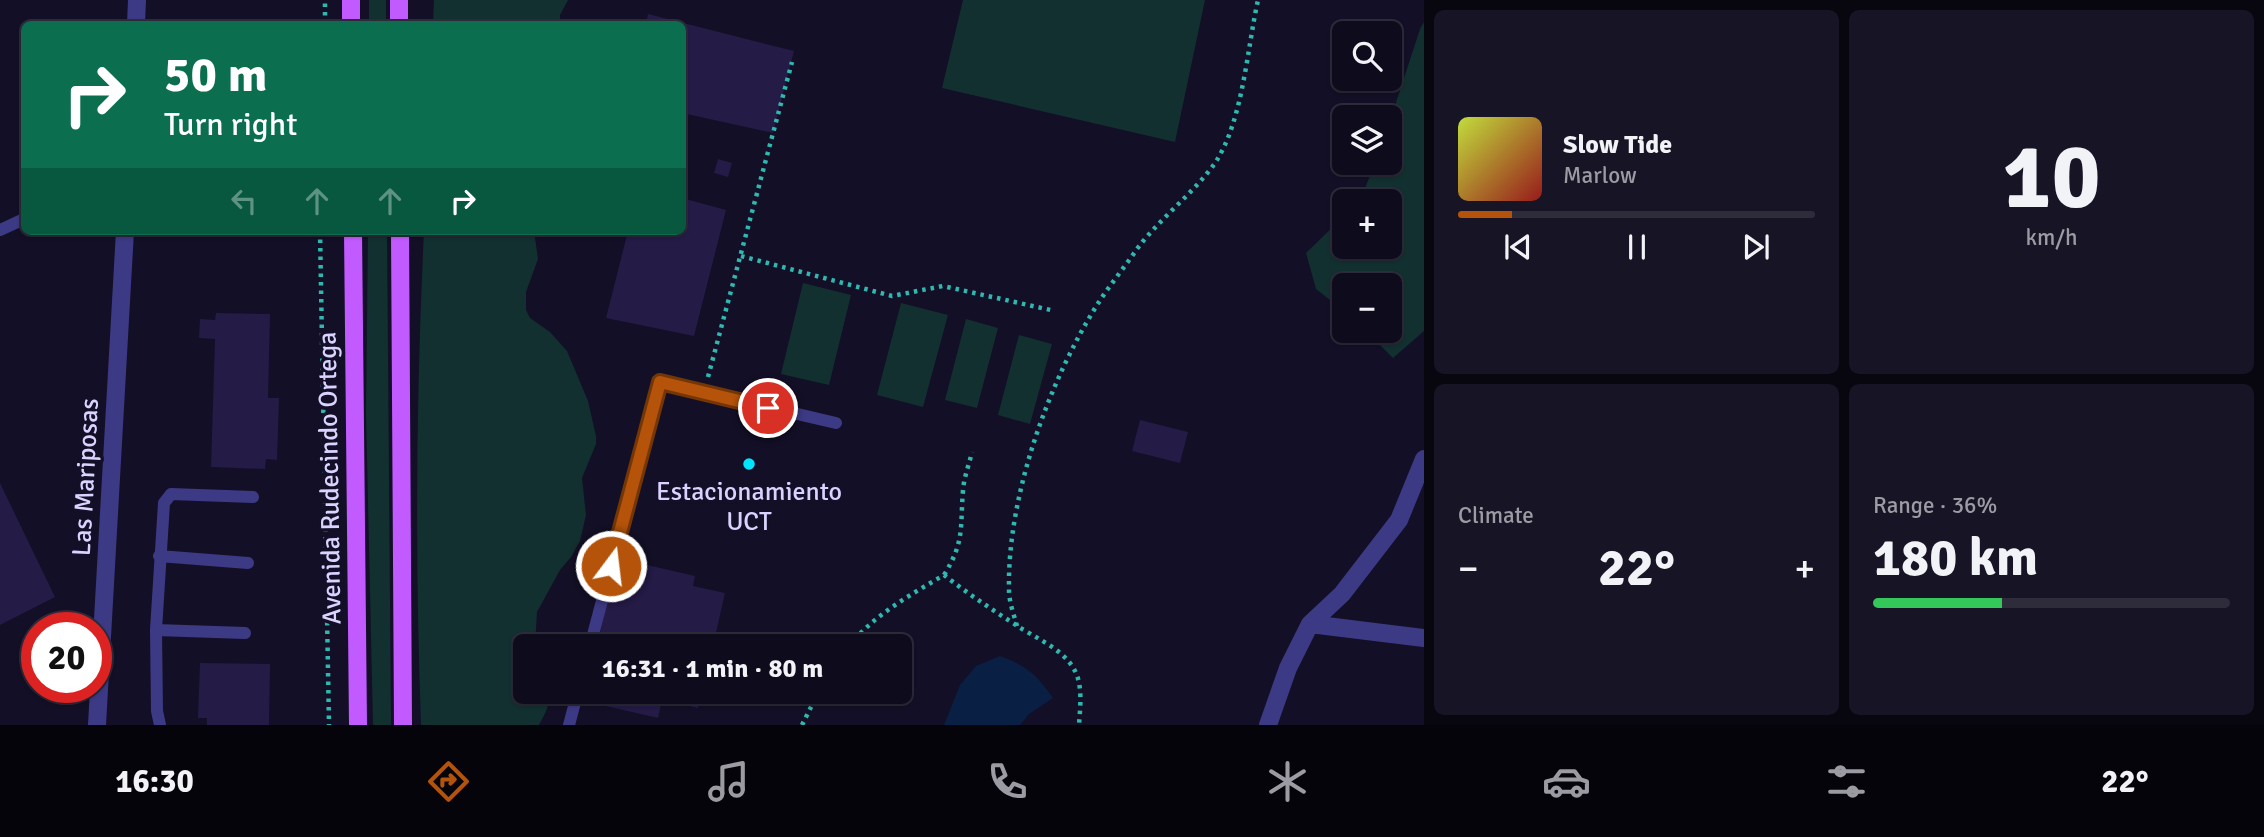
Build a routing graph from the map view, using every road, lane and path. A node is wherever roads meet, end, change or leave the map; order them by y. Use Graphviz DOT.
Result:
graph roads {
  1 [pos="137,0"];
  2 [pos="325,0"];
  3 [pos="351,0"];
  4 [pos="399,0"];
  5 [pos="1258,0"];
  6 [pos="136,21"];
  7 [pos="325,21"];
  8 [pos="351,21"];
  9 [pos="399,21"];
  10 [pos="792,62"];
  11 [pos="21,220"];
  12 [pos="0,230"];
  13 [pos="125,235"];
  14 [pos="320,235"];
  15 [pos="353,235"];
  16 [pos="400,235"];
  17 [pos="741,256"];
  18 [pos="1055,311"];
  19 [pos="708,378"];
  20 [pos="836,423"];
  21 [pos="972,452"];
  22 [pos="1424,459"];
  23 [pos="253,497"];
  24 [pos="159,556"];
  25 [pos="247,563"];
  26 [pos="944,575"];
  27 [pos="1310,624"];
  28 [pos="1017,626"];
  29 [pos="156,630"];
  30 [pos="245,633"];
  31 [pos="593,634"];
  32 [pos="858,634"];
  33 [pos="1424,638"];
  34 [pos="575,704"];
  35 [pos="812,704"];
  36 [pos="97,725"];
  37 [pos="160,725"];
  38 [pos="329,725"];
  39 [pos="358,725"];
  40 [pos="402,725"];
  41 [pos="569,725"];
  42 [pos="802,725"];
  43 [pos="1079,725"];
  44 [pos="1268,725"];
  1 -- 6 [label="street"];
  2 -- 7 [label="path"];
  3 -- 8 [label="main road"];
  4 -- 9 [label="main road"];
  5 -- 28 [label="path"];
  10 -- 17 [label="path"];
  11 -- 12 [label="lane"];
  13 -- 36 [label="street, Las Mariposas"];
  14 -- 38 [label="path"];
  15 -- 39 [label="main road, Avenida Rudecindo Ortega"];
  16 -- 40 [label="main road"];
  17 -- 18 [label="path"];
  17 -- 19 [label="path"];
  20 -- 31 [label="lane"];
  21 -- 26 [label="path"];
  22 -- 27 [label="street"];
  23 -- 24 [label="lane"];
  24 -- 25 [label="lane"];
  24 -- 29 [label="lane"];
  26 -- 28 [label="path"];
  26 -- 32 [label="path"];
  27 -- 33 [label="street"];
  27 -- 44 [label="street"];
  28 -- 43 [label="path"];
  29 -- 30 [label="lane"];
  29 -- 37 [label="lane"];
  34 -- 41 [label="lane"];
  35 -- 42 [label="path"];
}
